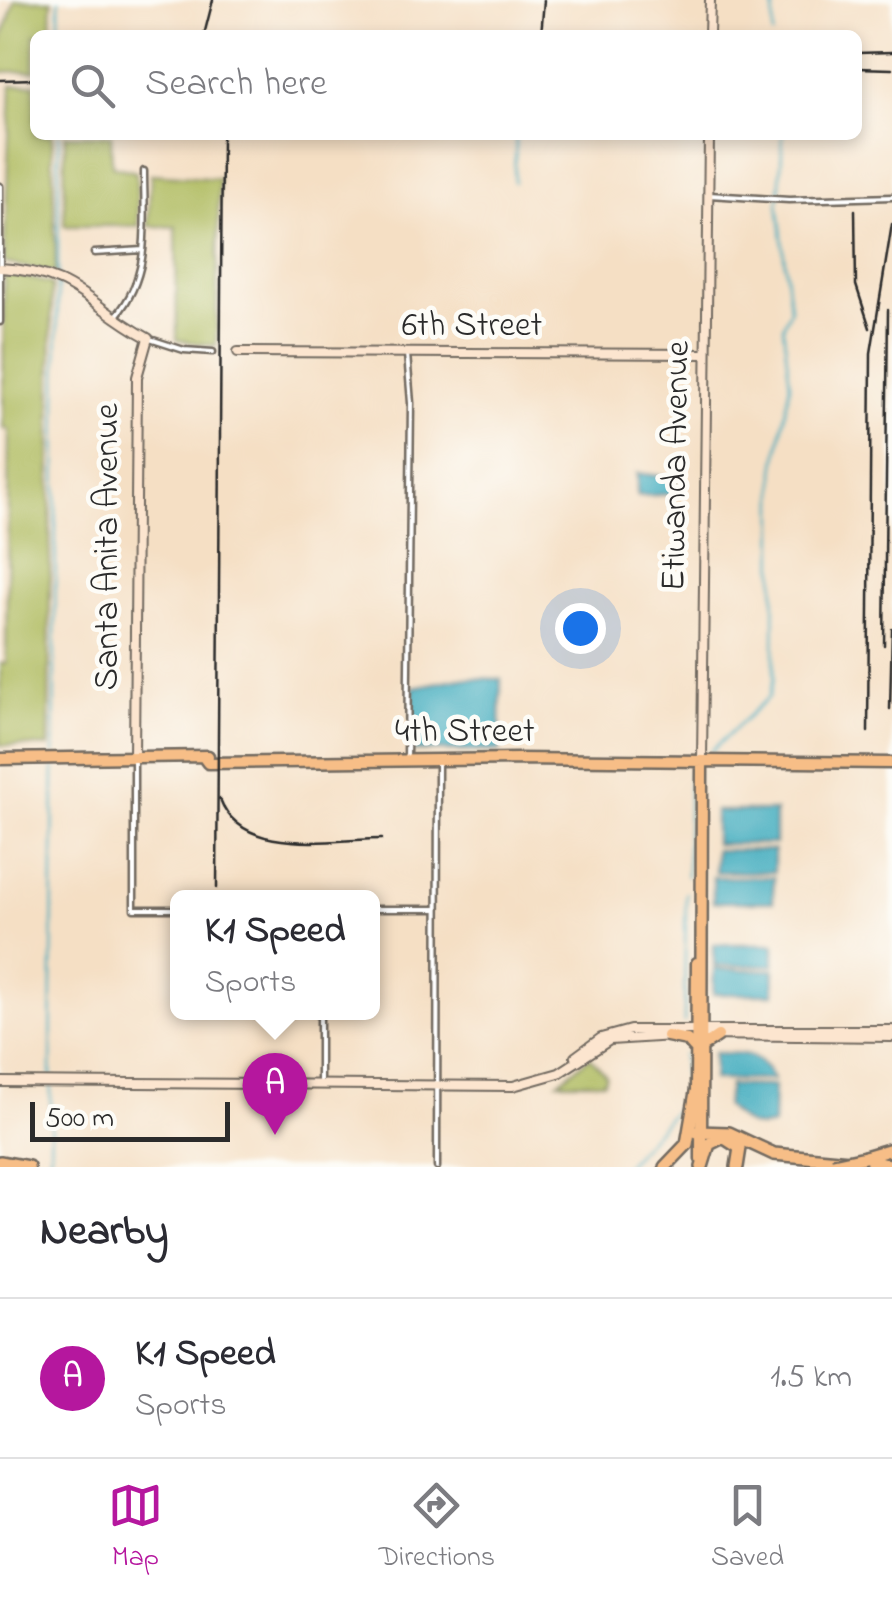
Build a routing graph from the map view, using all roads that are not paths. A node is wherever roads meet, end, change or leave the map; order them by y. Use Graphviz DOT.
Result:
graph roads {
  1 [pos="710,0"];
  2 [pos="709,30"];
  3 [pos="709,140"];
  4 [pos="144,171"];
  5 [pos="0,186"];
  6 [pos="709,195"];
  7 [pos="892,197"];
  8 [pos="144,250"];
  9 [pos="94,253"];
  10 [pos="0,268"];
  11 [pos="116,316"];
  12 [pos="0,322"];
  13 [pos="148,338"];
  14 [pos="213,352"];
  15 [pos="238,352"];
  16 [pos="407,353"];
  17 [pos="706,354"];
  18 [pos="134,758"];
  19 [pos="0,759"];
  20 [pos="407,759"];
  21 [pos="438,759"];
  22 [pos="702,761"];
  23 [pos="736,761"];
  24 [pos="892,761"];
  25 [pos="701,785"];
  26 [pos="701,798"];
  27 [pos="380,909"];
  28 [pos="170,910"];
  29 [pos="438,910"];
  30 [pos="320,1020"];
  31 [pos="662,1032"];
  32 [pos="892,1034"];
  33 [pos="703,1036"];
  34 [pos="0,1082"];
  35 [pos="320,1083"];
  36 [pos="437,1083"];
  37 [pos="482,1084"];
  38 [pos="696,1092"];
  39 [pos="699,1131"];
  40 [pos="892,1149"];
  41 [pos="0,1162"];
  42 [pos="892,1165"];
  43 [pos="28,1167"];
  44 [pos="436,1167"];
  45 [pos="665,1167"];
  46 [pos="700,1167"];
  47 [pos="737,1167"];
  48 [pos="814,1167"];
  1 -- 2 [label="main road"];
  3 -- 6 [label="main road, Etiwanda Avenue"];
  4 -- 8 [label="street"];
  5 -- 10 [label="street"];
  6 -- 7 [label="street"];
  6 -- 17 [label="main road, Etiwanda Avenue"];
  8 -- 9 [label="street"];
  8 -- 11 [label="street"];
  10 -- 11 [label="main road"];
  10 -- 12 [label="street"];
  11 -- 13 [label="main road"];
  13 -- 14 [label="street"];
  13 -- 18 [label="main road, Santa Anita Avenue"];
  15 -- 16 [label="main road, 6th Street"];
  16 -- 17 [label="main road, 6th Street"];
  16 -- 20 [label="street"];
  17 -- 22 [label="main road, Etiwanda Avenue"];
  18 -- 19 [label="main road, 4th Street"];
  18 -- 20 [label="main road, 4th Street"];
  18 -- 28 [label="street"];
  20 -- 21 [label="main road, 4th Street"];
  21 -- 22 [label="main road, 4th Street"];
  21 -- 29 [label="street"];
  22 -- 23 [label="main road, 4th Street"];
  22 -- 25 [label="main road, Etiwanda Avenue"];
  23 -- 24 [label="main road, 4th Street"];
  23 -- 25 [label="main road"];
  25 -- 26 [label="main road, Etiwanda Avenue"];
  26 -- 33 [label="main road, Etiwanda Avenue"];
  26 -- 33 [label="main road, Etiwanda Avenue"];
  27 -- 29 [label="street"];
  29 -- 36 [label="street"];
  30 -- 35 [label="street"];
  31 -- 33 [label="main road"];
  31 -- 33 [label="main road"];
  31 -- 37 [label="main road"];
  31 -- 37 [label="main road"];
  32 -- 33 [label="main road"];
  33 -- 38 [label="main road, Etiwanda Avenue"];
  33 -- 39 [label="main road, Etiwanda Avenue"];
  34 -- 35 [label="main road"];
  35 -- 36 [label="main road"];
  36 -- 37 [label="main road"];
  36 -- 44 [label="street"];
  38 -- 39 [label="main road, Etiwanda Avenue"];
  38 -- 45 [label="highway"];
  39 -- 42 [label="highway"];
  39 -- 46 [label="main road, Etiwanda Avenue"];
  40 -- 48 [label="highway, bridge"];
  41 -- 43 [label="highway"];
  46 -- 47 [label="highway"];
}
